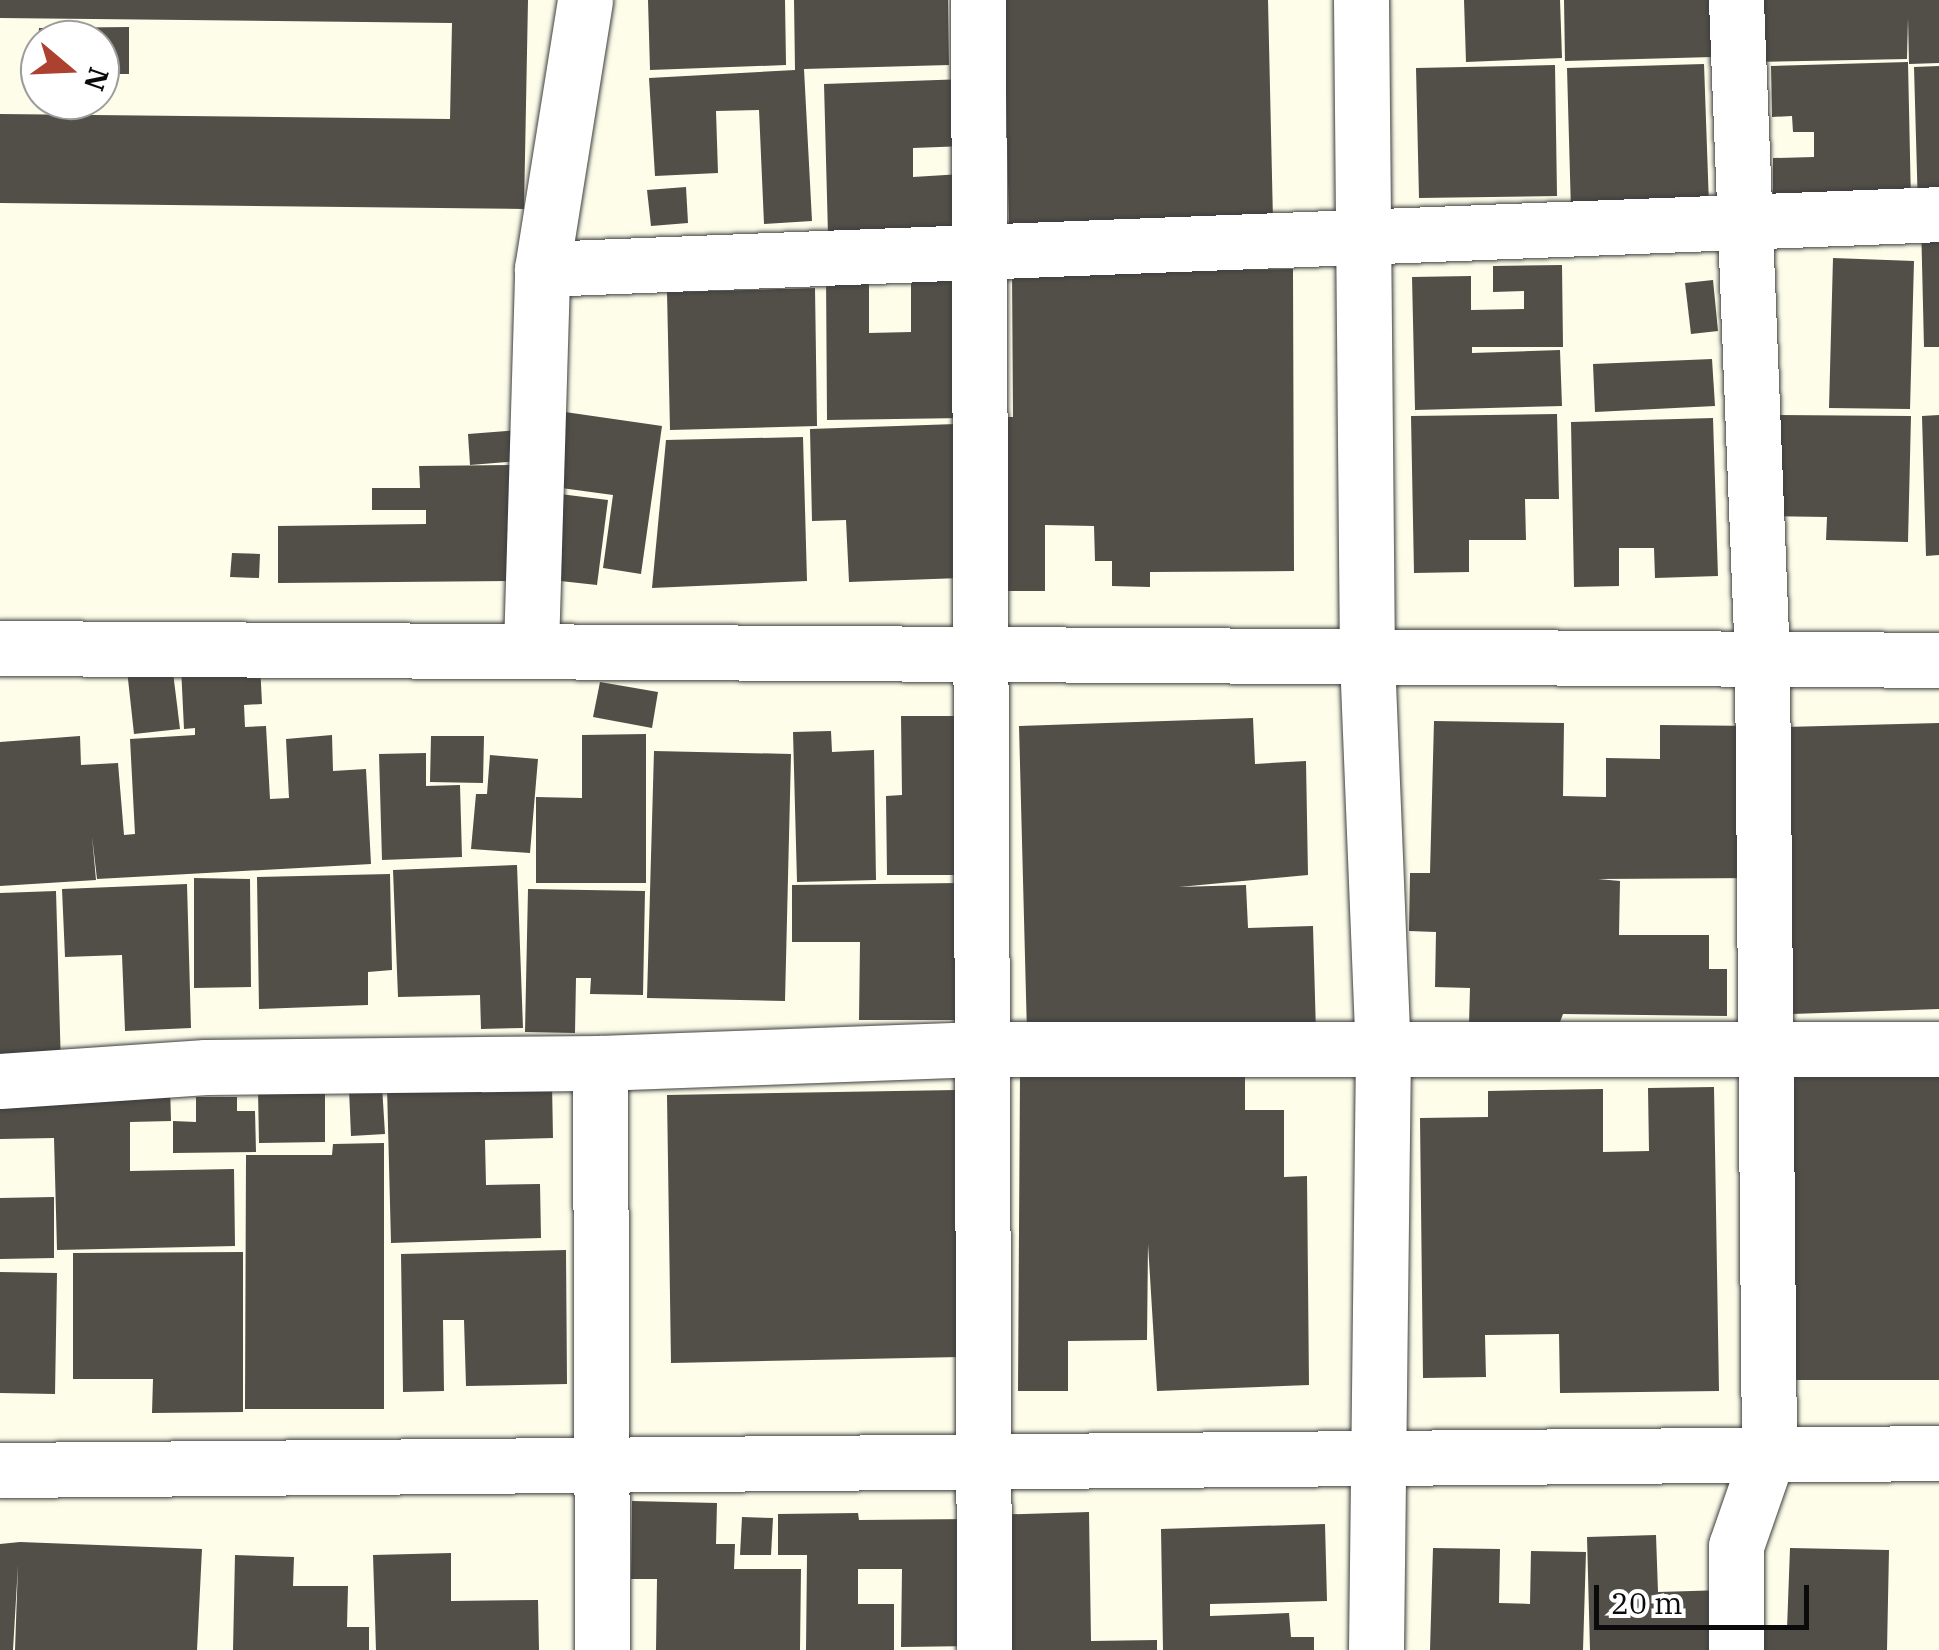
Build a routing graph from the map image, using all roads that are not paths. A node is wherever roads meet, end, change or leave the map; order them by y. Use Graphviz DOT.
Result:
graph roads {
  1 [pos="585,0"];
  2 [pos="978,0"];
  3 [pos="1361,0"];
  4 [pos="1736,0"];
  5 [pos="1939,214"];
  6 [pos="1741,219"];
  7 [pos="1364,236"];
  8 [pos="983,247"];
  9 [pos="542,269"];
  10 [pos="0,648"];
  11 [pos="531,648"];
  12 [pos="1367,658"];
  13 [pos="984,659"];
  14 [pos="1762,660"];
  15 [pos="1939,660"];
  16 [pos="1768,1045"];
  17 [pos="986,1049"];
  18 [pos="1939,1050"];
  19 [pos="1383,1051"];
  20 [pos="600,1064"];
  21 [pos="0,1081"];
  22 [pos="1769,1451"];
  23 [pos="1939,1453"];
  24 [pos="984,1458"];
  25 [pos="1382,1462"];
  26 [pos="601,1465"];
  27 [pos="0,1470"];
  28 [pos="602,1650"];
  29 [pos="984,1650"];
  30 [pos="1376,1650"];
  31 [pos="1736,1650"];
  1 -- 9 [label="street"];
  2 -- 8 [label="street"];
  3 -- 7 [label="street"];
  4 -- 6 [label="street"];
  5 -- 6 [label="street"];
  6 -- 7 [label="street"];
  6 -- 14 [label="street"];
  7 -- 8 [label="street"];
  7 -- 12 [label="street"];
  8 -- 9 [label="street"];
  8 -- 13 [label="street"];
  9 -- 11 [label="street"];
  10 -- 11 [label="street"];
  11 -- 13 [label="street"];
  12 -- 13 [label="street"];
  12 -- 14 [label="street"];
  12 -- 19 [label="street"];
  13 -- 17 [label="street"];
  14 -- 15 [label="street"];
  14 -- 16 [label="street"];
  16 -- 18 [label="street"];
  16 -- 19 [label="street"];
  16 -- 22 [label="street"];
  17 -- 19 [label="street"];
  17 -- 20 [label="street"];
  17 -- 24 [label="street"];
  19 -- 25 [label="street"];
  20 -- 21 [label="street"];
  20 -- 26 [label="street"];
  22 -- 23 [label="street"];
  22 -- 25 [label="street"];
  22 -- 31 [label="street"];
  24 -- 25 [label="street"];
  24 -- 26 [label="street"];
  24 -- 29 [label="street"];
  25 -- 30 [label="street"];
  26 -- 27 [label="street"];
  26 -- 28 [label="street"];
}
